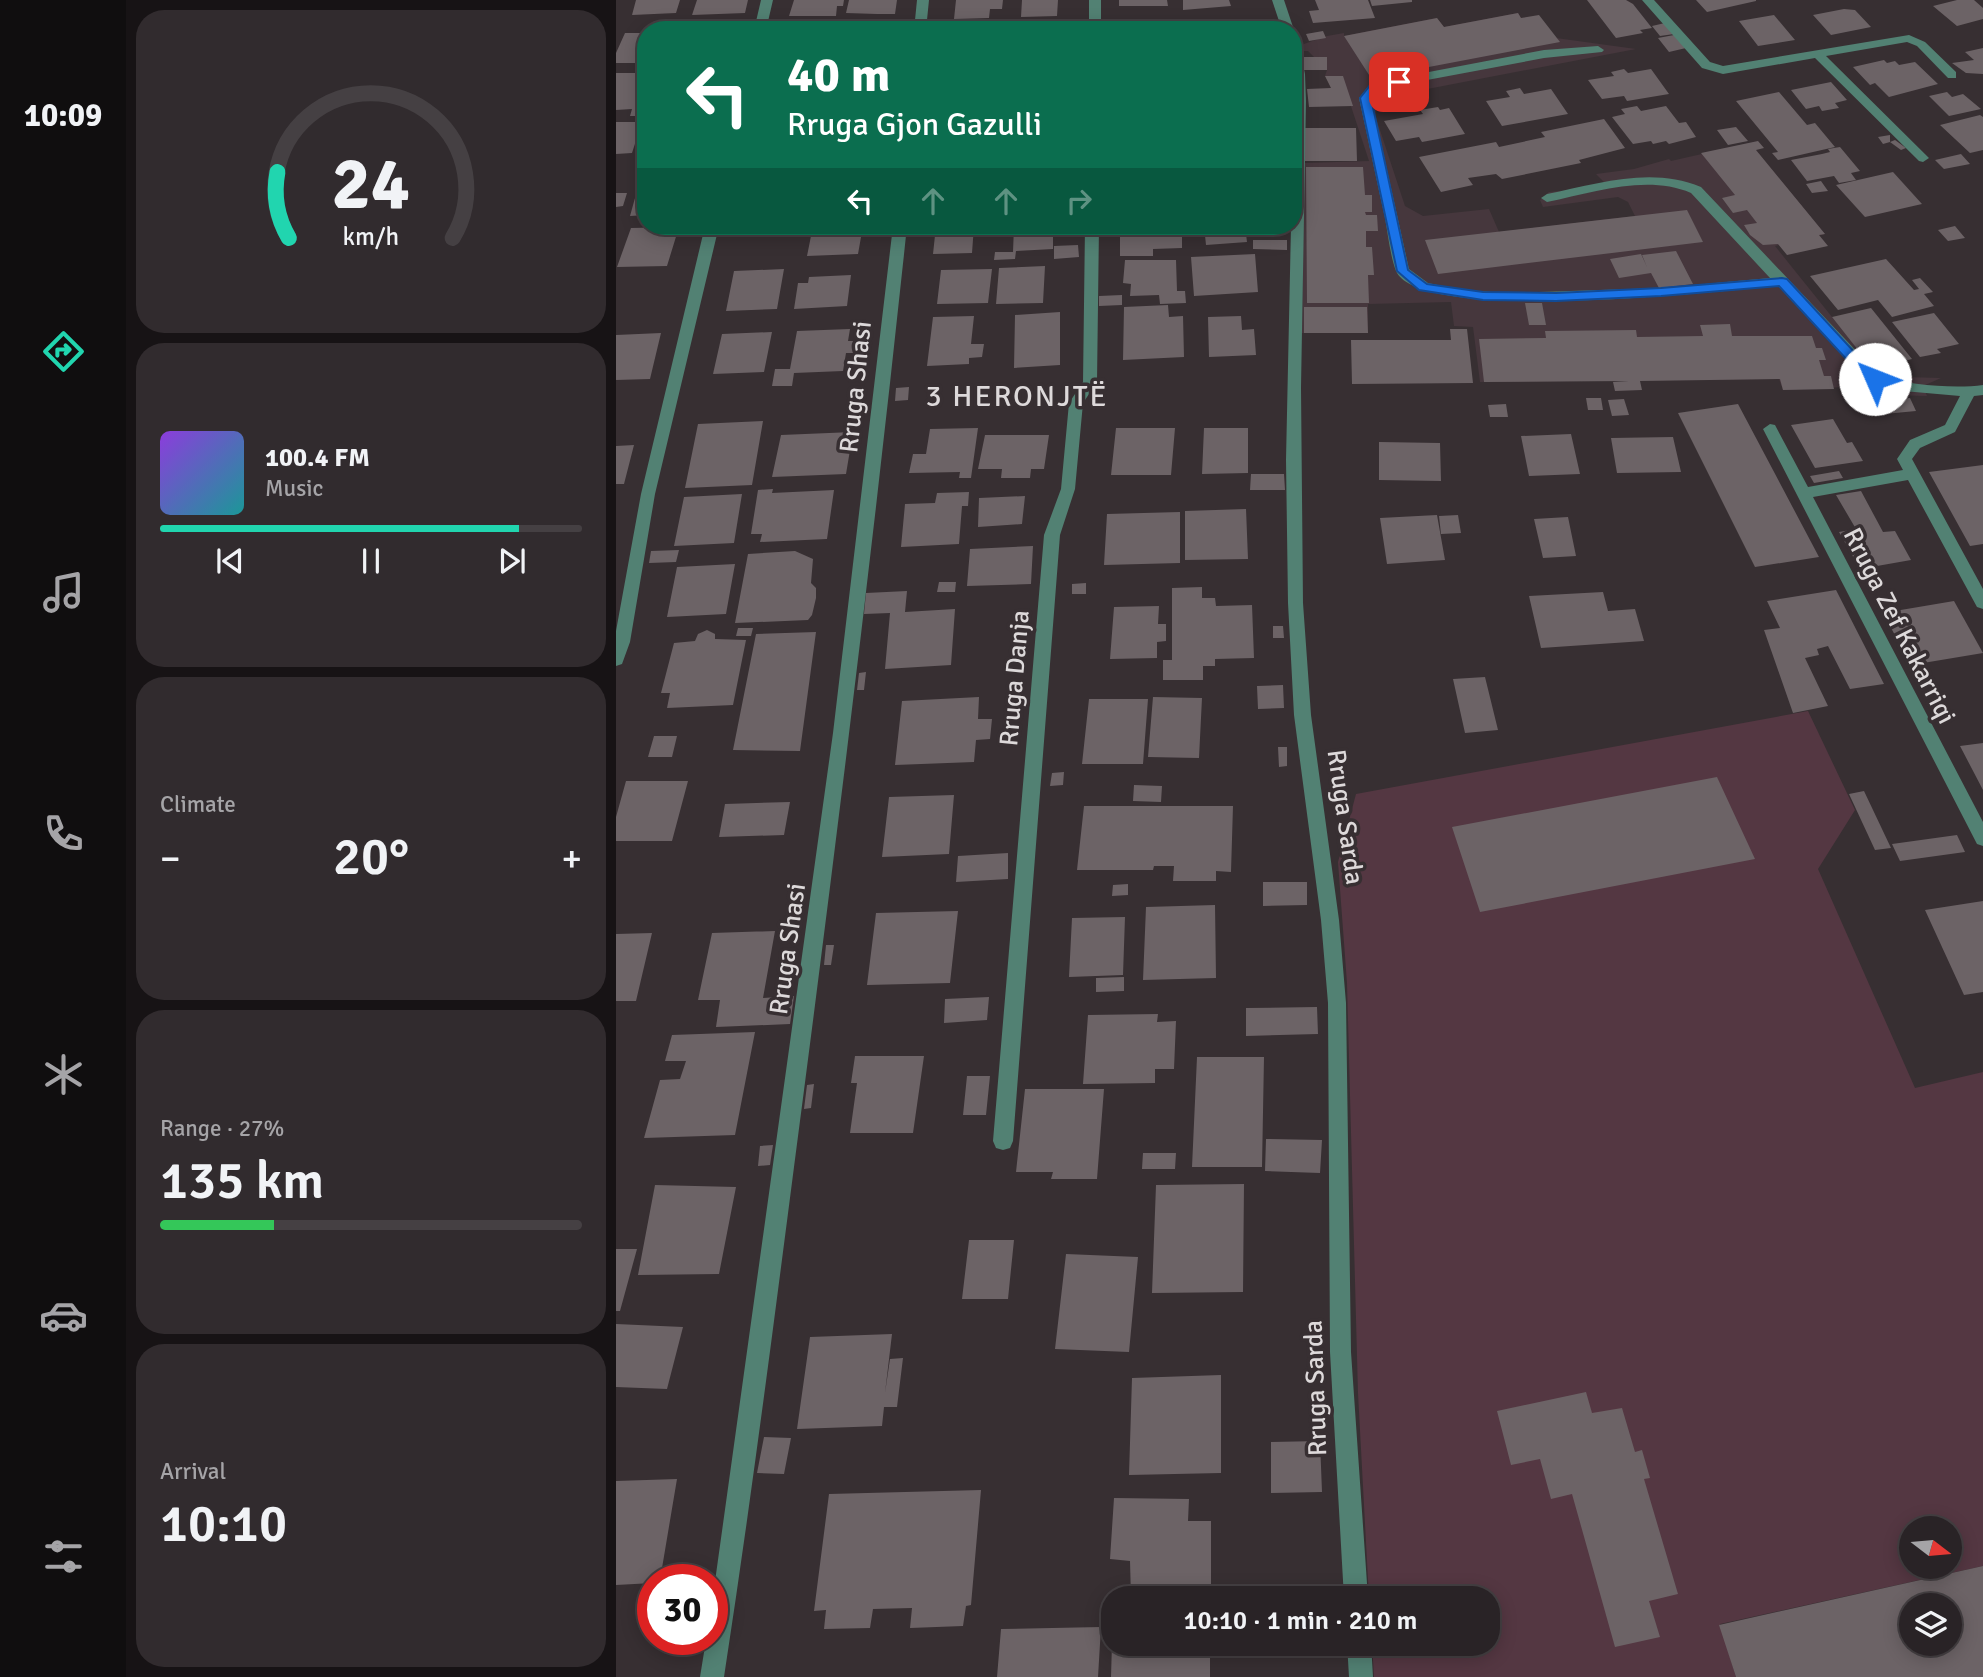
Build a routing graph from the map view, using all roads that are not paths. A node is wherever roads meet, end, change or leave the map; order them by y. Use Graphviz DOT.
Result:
graph roads {
  1 [pos="767,0"];
  2 [pos="923,0"];
  3 [pos="1095,0"];
  4 [pos="1278,0"];
  5 [pos="1648,0"];
  6 [pos="762,21"];
  7 [pos="921,21"];
  8 [pos="1095,21"];
  9 [pos="1285,21"];
  10 [pos="1598,50"];
  11 [pos="1817,54"];
  12 [pos="1952,75"];
  13 [pos="1923,158"];
  14 [pos="1547,198"];
  15 [pos="710,235"];
  16 [pos="899,235"];
  17 [pos="1092,235"];
  18 [pos="1298,235"];
  19 [pos="1782,281"];
  20 [pos="1976,391"];
  21 [pos="1770,429"];
  22 [pos="1910,474"];
  23 [pos="1803,493"];
  24 [pos="1983,603"];
  25 [pos="616,660"];
  26 [pos="1983,839"];
  27 [pos="1003,1141"];
  28 [pos="1355,1586"];
  29 [pos="1360,1656"];
  30 [pos="712,1677"];
  31 [pos="1361,1677"];
  1 -- 6 [label="street"];
  2 -- 7 [label="street"];
  3 -- 8 [label="street"];
  4 -- 9 [label="street"];
  5 -- 11 [label="street"];
  10 -- 19 [label="street"];
  11 -- 12 [label="street"];
  11 -- 13 [label="street"];
  14 -- 19 [label="street"];
  15 -- 25 [label="street"];
  16 -- 30 [label="street, Rruga Shasi"];
  17 -- 27 [label="street, Rruga Danja"];
  18 -- 28 [label="street, Rruga Sarda"];
  19 -- 20 [label="street"];
  20 -- 22 [label="street"];
  21 -- 23 [label="street, Rruga Zef Kakarriqi"];
  22 -- 23 [label="street"];
  22 -- 24 [label="street"];
  23 -- 26 [label="street, Rruga Zef Kakarriqi"];
  29 -- 31 [label="street"];
}
